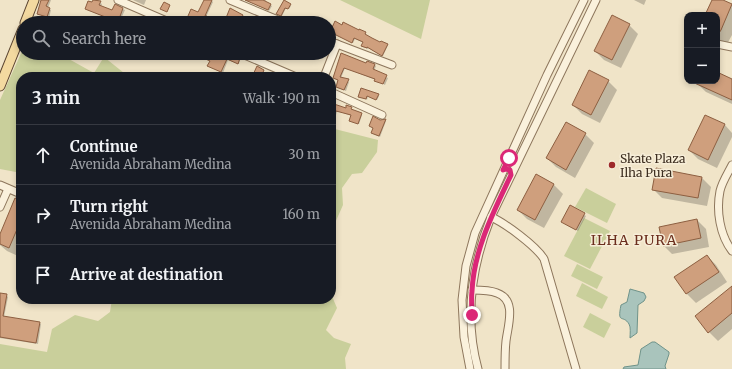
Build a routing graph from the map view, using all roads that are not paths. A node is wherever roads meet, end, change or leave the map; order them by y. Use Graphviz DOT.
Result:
graph roads {
  1 [pos="34,0"];
  2 [pos="118,0"];
  3 [pos="230,0"];
  4 [pos="584,0"];
  5 [pos="596,0"];
  6 [pos="28,16"];
  7 [pos="155,16"];
  8 [pos="268,16"];
  9 [pos="337,44"];
  10 [pos="720,45"];
  11 [pos="16,46"];
  12 [pos="732,47"];
  13 [pos="256,60"];
  14 [pos="331,60"];
  15 [pos="392,65"];
  16 [pos="284,72"];
  17 [pos="326,72"];
  18 [pos="0,86"];
  19 [pos="336,94"];
  20 [pos="382,115"];
  21 [pos="509,158"];
  22 [pos="517,163"];
  23 [pos="732,165"];
  24 [pos="503,170"];
  25 [pos="511,175"];
  26 [pos="0,186"];
  27 [pos="8,189"];
  28 [pos="16,192"];
  29 [pos="0,207"];
  30 [pos="491,217"];
  31 [pos="732,251"];
  32 [pos="472,290"];
  33 [pos="470,369"];
  34 [pos="478,369"];
  35 [pos="505,369"];
  36 [pos="576,369"];
  1 -- 6 [label="main road"];
  2 -- 7 [label="street"];
  3 -- 8 [label="street"];
  4 -- 21 [label="street"];
  5 -- 22 [label="street"];
  9 -- 15 [label="street"];
  10 -- 12 [label="street"];
  11 -- 18 [label="main road"];
  13 -- 16 [label="street"];
  14 -- 17 [label="street"];
  19 -- 20 [label="street"];
  21 -- 22 [label="street"];
  21 -- 24 [label="street"];
  22 -- 25 [label="street"];
  23 -- 31 [label="street"];
  24 -- 25 [label="street"];
  24 -- 33 [label="street"];
  25 -- 30 [label="street"];
  26 -- 27 [label="street"];
  27 -- 28 [label="street"];
  27 -- 29 [label="street"];
  30 -- 32 [label="street"];
  30 -- 36 [label="street"];
  32 -- 34 [label="street"];
  32 -- 35 [label="street"];
}
